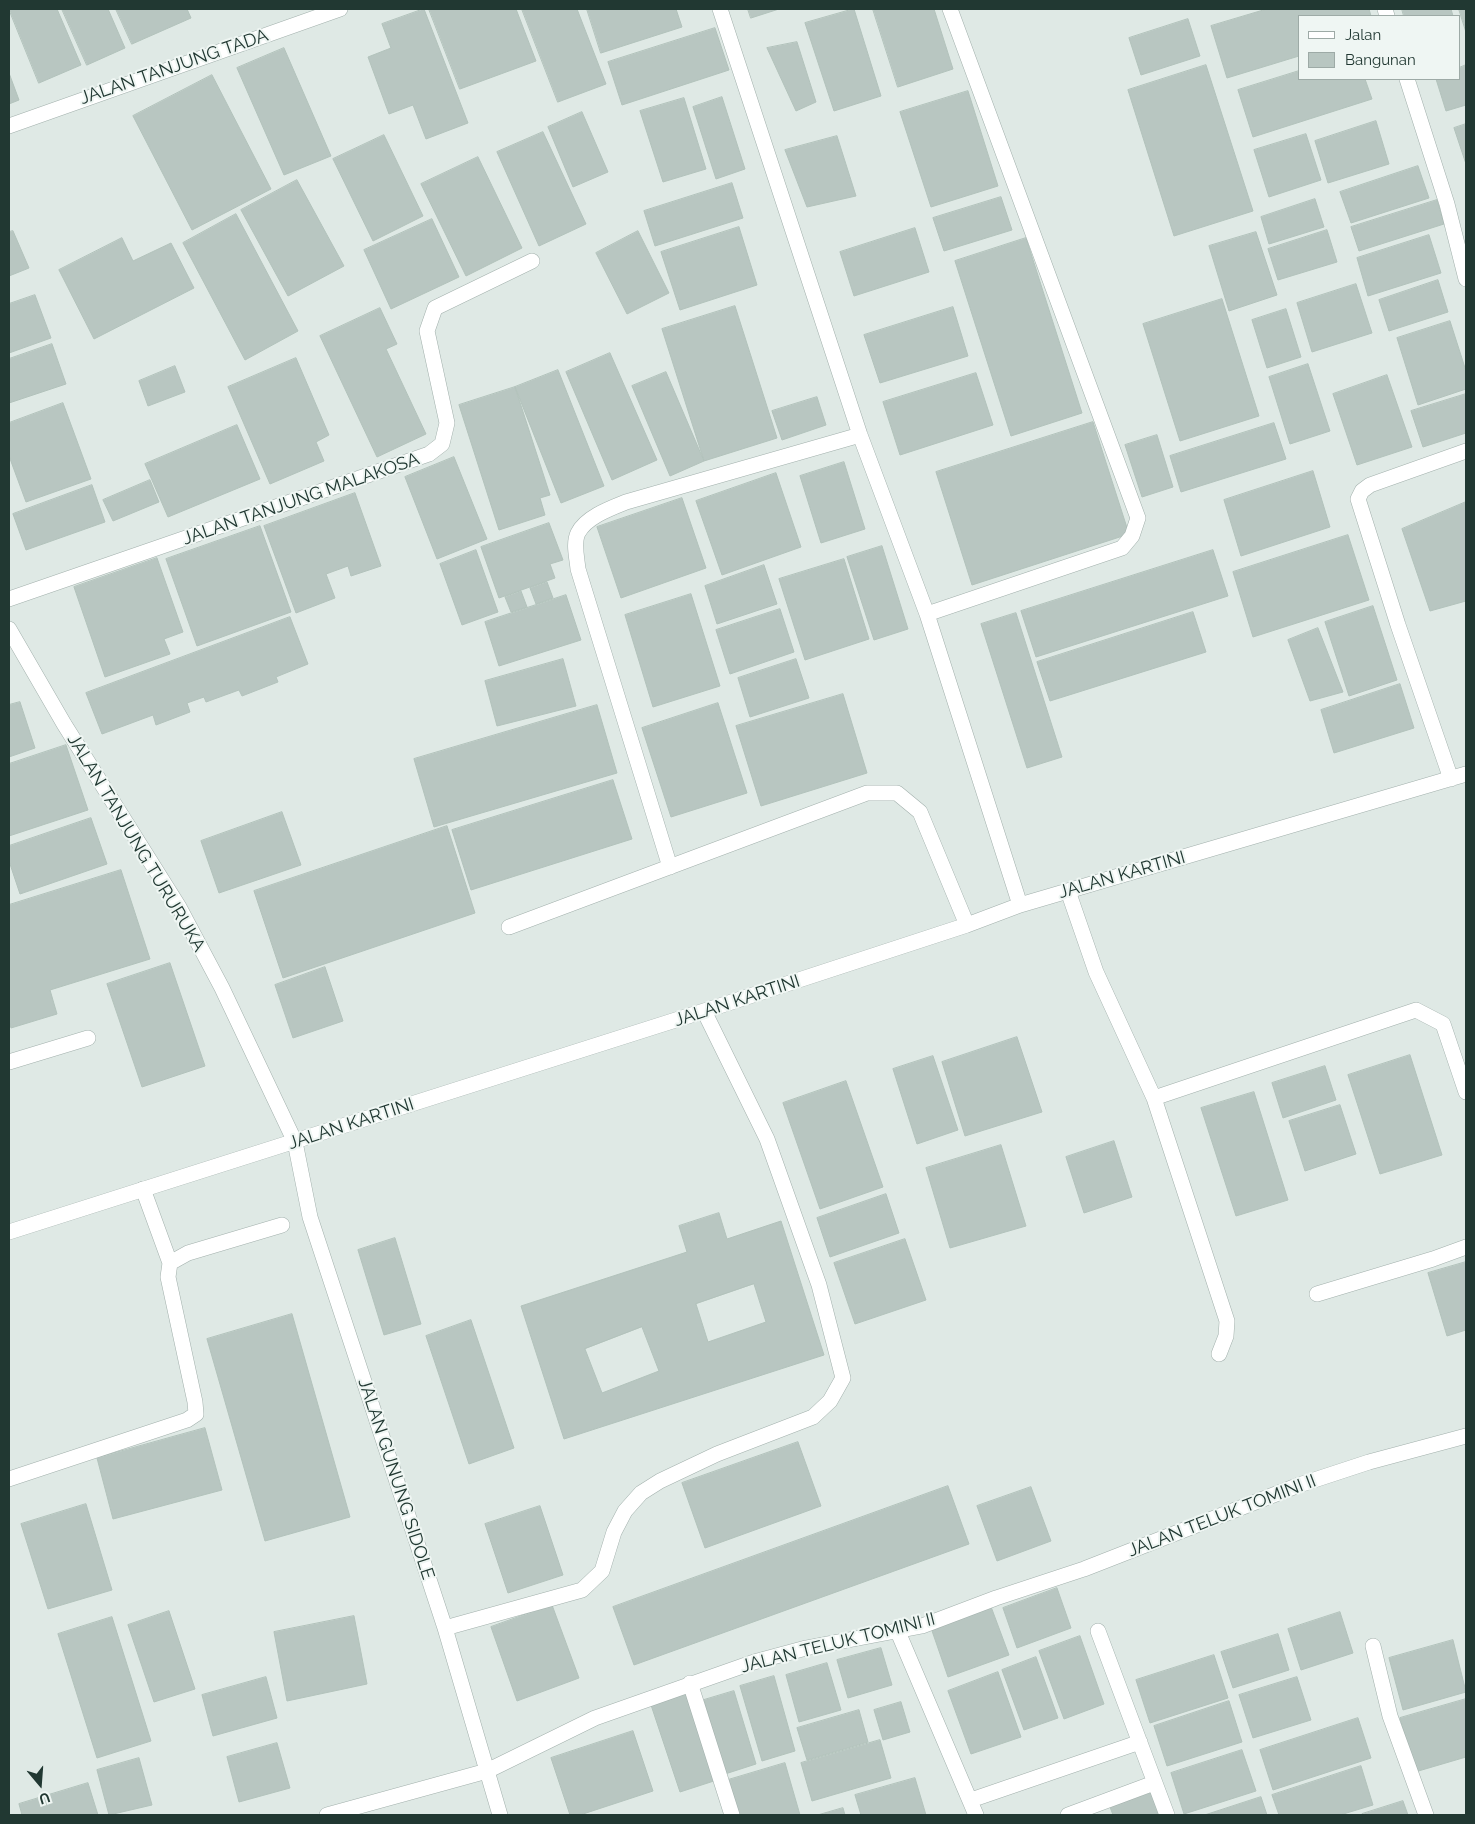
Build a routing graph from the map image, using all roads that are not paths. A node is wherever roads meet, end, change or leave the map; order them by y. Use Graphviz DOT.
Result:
graph roads {
  1 [pos="340,9"];
  2 [pos="720,9"];
  3 [pos="950,9"];
  4 [pos="1407,80"];
  5 [pos="9,126"];
  6 [pos="532,261"];
  7 [pos="1466,279"];
  8 [pos="860,435"];
  9 [pos="1466,451"];
  10 [pos="9,599"];
  11 [pos="928,614"];
  12 [pos="9,629"];
  13 [pos="1466,774"];
  14 [pos="1451,779"];
  15 [pos="670,866"];
  16 [pos="1068,891"];
  17 [pos="1020,905"];
  18 [pos="967,925"];
  19 [pos="509,927"];
  20 [pos="704,1011"];
  21 [pos="88,1038"];
  22 [pos="9,1062"];
  23 [pos="1466,1092"];
  24 [pos="1154,1098"];
  25 [pos="295,1142"];
  26 [pos="143,1189"];
  27 [pos="282,1225"];
  28 [pos="9,1232"];
  29 [pos="1466,1247"];
  30 [pos="170,1263"];
  31 [pos="1317,1294"];
  32 [pos="1219,1354"];
  33 [pos="1466,1436"];
  34 [pos="9,1479"];
  35 [pos="445,1628"];
  36 [pos="1098,1631"];
  37 [pos="898,1632"];
  38 [pos="1373,1646"];
  39 [pos="690,1683"];
  40 [pos="1140,1742"];
  41 [pos="487,1771"];
  42 [pos="1154,1783"];
  43 [pos="970,1800"];
  44 [pos="327,1815"];
  45 [pos="500,1815"];
  46 [pos="732,1815"];
  47 [pos="976,1815"];
  48 [pos="1068,1815"];
  49 [pos="1167,1815"];
  50 [pos="1426,1815"];
  1 -- 5 [label="street, JALAN TANJUNG TADA"];
  2 -- 8 [label="street"];
  3 -- 11 [label="street"];
  4 -- 7 [label="street"];
  6 -- 10 [label="street, JALAN TANJUNG MALAKOSA"];
  8 -- 11 [label="street"];
  8 -- 15 [label="street"];
  9 -- 14 [label="street"];
  11 -- 17 [label="street"];
  12 -- 25 [label="street, JALAN TANJUNG TURURUKA"];
  13 -- 14 [label="street, JALAN KARTINI"];
  14 -- 16 [label="street, JALAN KARTINI"];
  15 -- 18 [label="street"];
  15 -- 19 [label="street"];
  16 -- 17 [label="street, JALAN KARTINI"];
  16 -- 24 [label="street"];
  17 -- 18 [label="street, JALAN KARTINI"];
  18 -- 20 [label="street, JALAN KARTINI"];
  20 -- 25 [label="street, JALAN KARTINI"];
  20 -- 35 [label="street"];
  21 -- 22 [label="street"];
  23 -- 24 [label="street"];
  24 -- 32 [label="street"];
  25 -- 26 [label="street, JALAN KARTINI"];
  25 -- 35 [label="street, JALAN GUNUNG SIDOLE"];
  26 -- 28 [label="street, JALAN KARTINI"];
  26 -- 30 [label="street"];
  27 -- 30 [label="street"];
  29 -- 31 [label="street"];
  30 -- 34 [label="street"];
  33 -- 37 [label="street, JALAN TELUK TOMINI II"];
  35 -- 41 [label="street, JALAN GUNUNG SIDOLE"];
  36 -- 40 [label="street"];
  37 -- 39 [label="street, JALAN TELUK TOMINI II"];
  37 -- 43 [label="street"];
  38 -- 50 [label="street"];
  39 -- 41 [label="street, JALAN TELUK TOMINI II"];
  39 -- 46 [label="street"];
  40 -- 42 [label="street"];
  40 -- 43 [label="street"];
  41 -- 44 [label="street, JALAN TELUK TOMINI II"];
  41 -- 45 [label="street, JALAN GUNUNG SIDOLE"];
  42 -- 48 [label="street"];
  42 -- 49 [label="street"];
  43 -- 47 [label="street"];
}
